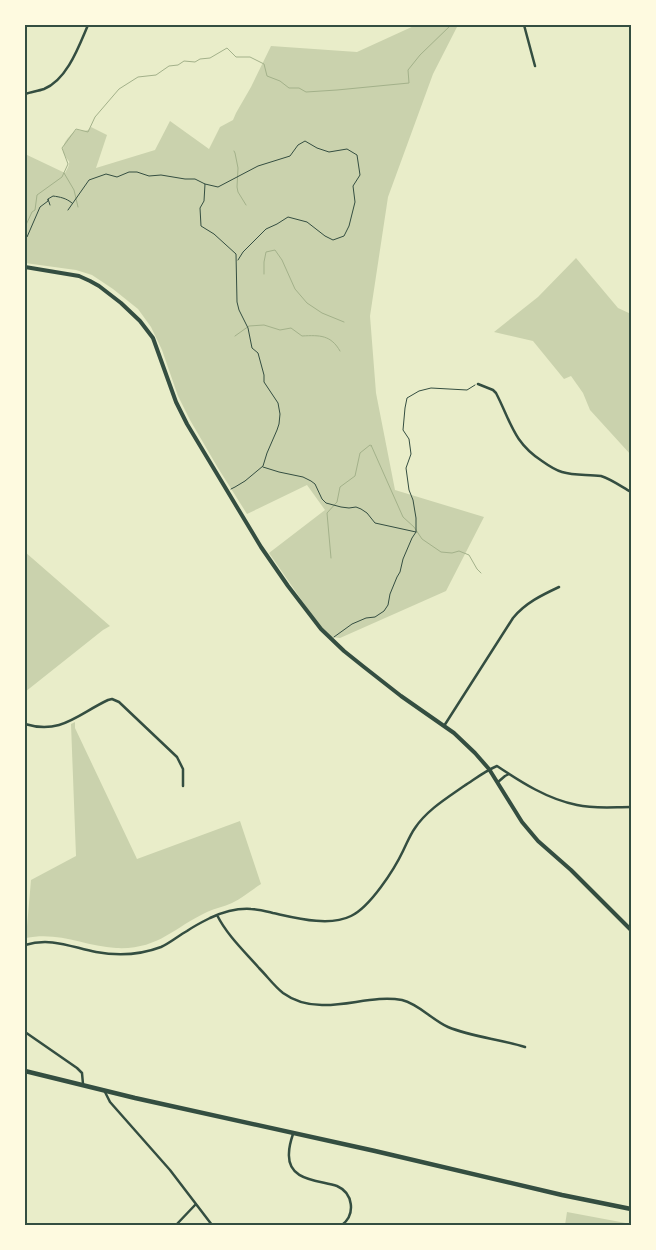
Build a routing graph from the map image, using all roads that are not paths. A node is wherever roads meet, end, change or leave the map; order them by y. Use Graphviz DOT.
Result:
graph roads {
  1 [pos="88,25"];
  2 [pos="524,25"];
  3 [pos="535,66"];
  4 [pos="25,94"];
  5 [pos="25,267"];
  6 [pos="478,384"];
  7 [pos="631,492"];
  8 [pos="559,587"];
  9 [pos="25,724"];
  10 [pos="444,726"];
  11 [pos="488,769"];
  12 [pos="509,774"];
  13 [pos="497,784"];
  14 [pos="183,786"];
  15 [pos="631,807"];
  16 [pos="217,914"];
  17 [pos="631,930"];
  18 [pos="25,945"];
  19 [pos="25,1032"];
  20 [pos="525,1047"];
  21 [pos="25,1071"];
  22 [pos="83,1086"];
  23 [pos="104,1090"];
  24 [pos="293,1134"];
  25 [pos="196,1204"];
  26 [pos="631,1209"];
  27 [pos="176,1225"];
  28 [pos="212,1225"];
  29 [pos="342,1225"];
  1 -- 4 [label="street"];
  2 -- 3 [label="street"];
  5 -- 10 [label="street"];
  6 -- 7 [label="street"];
  8 -- 10 [label="street"];
  9 -- 14 [label="street"];
  10 -- 11 [label="street"];
  11 -- 12 [label="street"];
  11 -- 13 [label="street"];
  11 -- 16 [label="street"];
  12 -- 13 [label="street"];
  12 -- 15 [label="street"];
  13 -- 17 [label="street"];
  16 -- 18 [label="street"];
  16 -- 20 [label="street"];
  19 -- 22 [label="street"];
  21 -- 22 [label="highway"];
  22 -- 23 [label="highway"];
  23 -- 24 [label="highway"];
  23 -- 25 [label="street"];
  24 -- 26 [label="highway"];
  24 -- 29 [label="street"];
  25 -- 27 [label="street"];
  25 -- 28 [label="street"];
}
